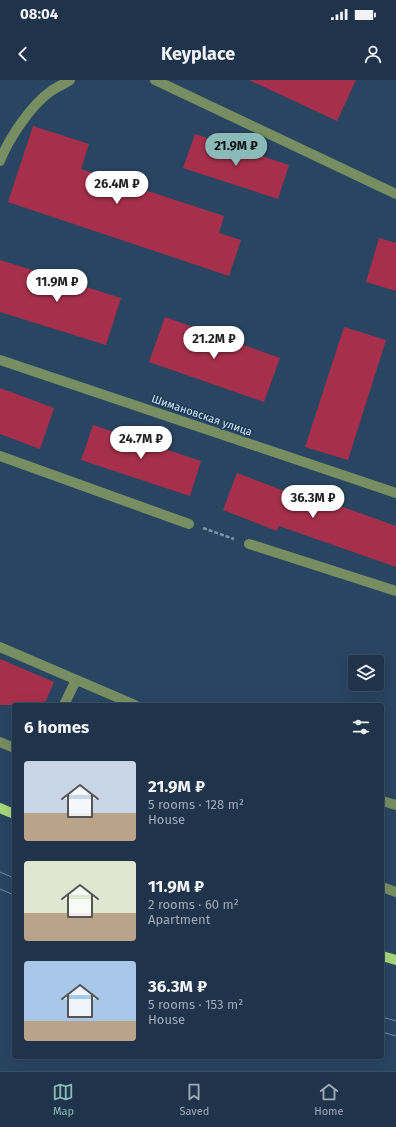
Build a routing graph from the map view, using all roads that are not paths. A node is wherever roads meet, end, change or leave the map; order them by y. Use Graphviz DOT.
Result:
graph roads {
  1 [pos="70,80"];
  2 [pos="155,80"];
  3 [pos="0,161"];
  4 [pos="396,194"];
  5 [pos="0,360"];
  6 [pos="0,456"];
  7 [pos="396,493"];
  8 [pos="189,524"];
  9 [pos="250,544"];
  10 [pos="396,591"];
  11 [pos="0,647"];
  12 [pos="76,680"];
  13 [pos="65,703"];
  14 [pos="130,703"];
  15 [pos="0,742"];
  16 [pos="12,747"];
  17 [pos="384,802"];
  18 [pos="396,805"];
  19 [pos="0,808"];
  20 [pos="12,813"];
  21 [pos="384,888"];
  22 [pos="396,892"];
  23 [pos="384,957"];
  24 [pos="396,960"];
  1 -- 3 [label="lane"];
  2 -- 4 [label="lane"];
  5 -- 7 [label="lane, Шимановская улица"];
  6 -- 8 [label="lane"];
  9 -- 10 [label="lane"];
  11 -- 12 [label="lane"];
  12 -- 13 [label="lane"];
  12 -- 14 [label="lane"];
  15 -- 16 [label="lane"];
  17 -- 18 [label="lane"];
  19 -- 20 [label="main road"];
  21 -- 22 [label="lane"];
  23 -- 24 [label="main road"];
}
